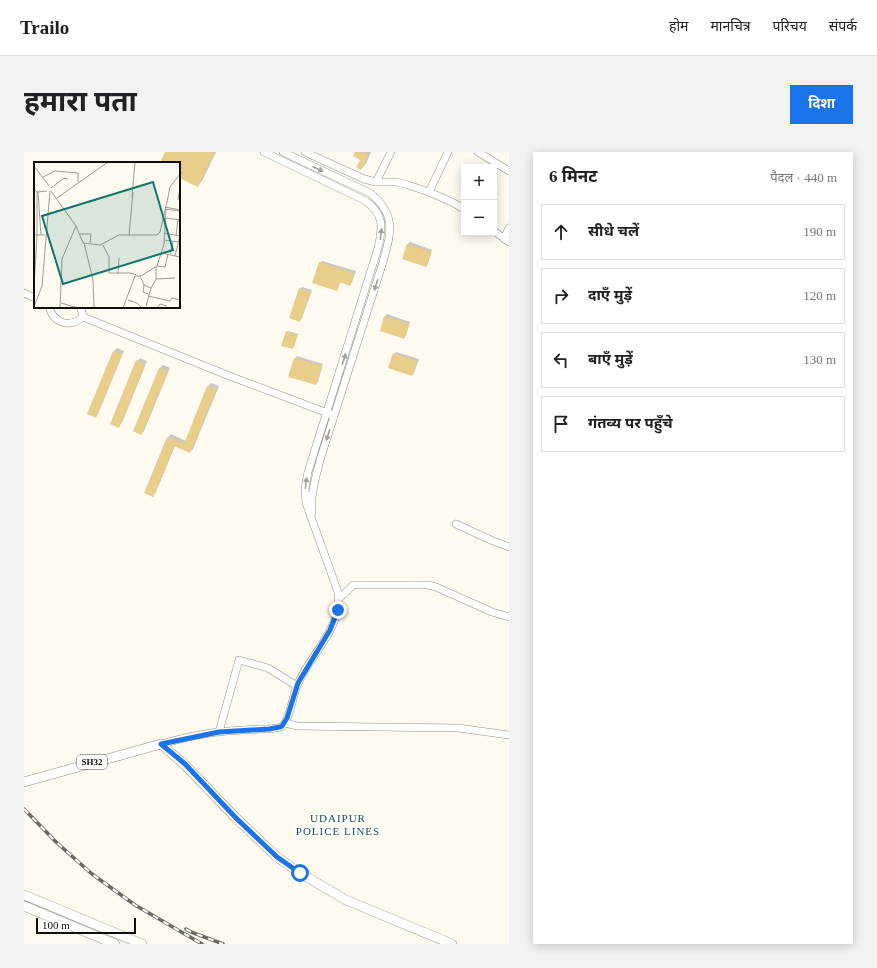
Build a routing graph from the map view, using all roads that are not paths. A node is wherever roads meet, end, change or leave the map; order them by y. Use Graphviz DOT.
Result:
graph roads {
  1 [pos="264,152"];
  2 [pos="283,152"];
  3 [pos="305,152"];
  4 [pos="391,152"];
  5 [pos="448,152"];
  6 [pos="478,152"];
  7 [pos="491,164"];
  8 [pos="497,166"];
  9 [pos="509,171"];
  10 [pos="376,182"];
  11 [pos="429,192"];
  12 [pos="461,207"];
  13 [pos="509,228"];
  14 [pos="497,233"];
  15 [pos="506,240"];
  16 [pos="24,293"];
  17 [pos="34,298"];
  18 [pos="49,308"];
  19 [pos="80,308"];
  20 [pos="83,317"];
  21 [pos="326,413"];
  22 [pos="334,416"];
  23 [pos="313,521"];
  24 [pos="456,524"];
  25 [pos="509,547"];
  26 [pos="338,599"];
  27 [pos="509,617"];
  28 [pos="297,686"];
  29 [pos="285,723"];
  30 [pos="219,732"];
  31 [pos="509,735"];
  32 [pos="161,744"];
  33 [pos="24,782"];
  34 [pos="24,896"];
  35 [pos="24,906"];
  36 [pos="116,944"];
  37 [pos="142,944"];
  38 [pos="452,944"];
  21 -- 1 [label="street, one-way"];
  2 -- 22 [label="street, one-way"];
  3 -- 10 [label="street"];
  4 -- 10 [label="street"];
  5 -- 11 [label="street"];
  6 -- 7 [label="street"];
  8 -- 9 [label="street"];
  10 -- 11 [label="street"];
  11 -- 12 [label="street"];
  13 -- 15 [label="street"];
  14 -- 15 [label="street"];
  16 -- 17 [label="street"];
  18 -- 20 [label="street"];
  19 -- 20 [label="street"];
  20 -- 21 [label="street"];
  21 -- 22 [label="street"];
  23 -- 21 [label="street, one-way"];
  22 -- 23 [label="street, one-way"];
  23 -- 26 [label="street"];
  24 -- 25 [label="street"];
  26 -- 27 [label="street"];
  26 -- 28 [label="street"];
  28 -- 29 [label="street"];
  28 -- 30 [label="street"];
  29 -- 30 [label="street"];
  29 -- 31 [label="street"];
  30 -- 32 [label="street"];
  32 -- 33 [label="main road, SH32"];
  32 -- 38 [label="main road"];
  34 -- 37 [label="main road"];
  35 -- 36 [label="main road"];
}
